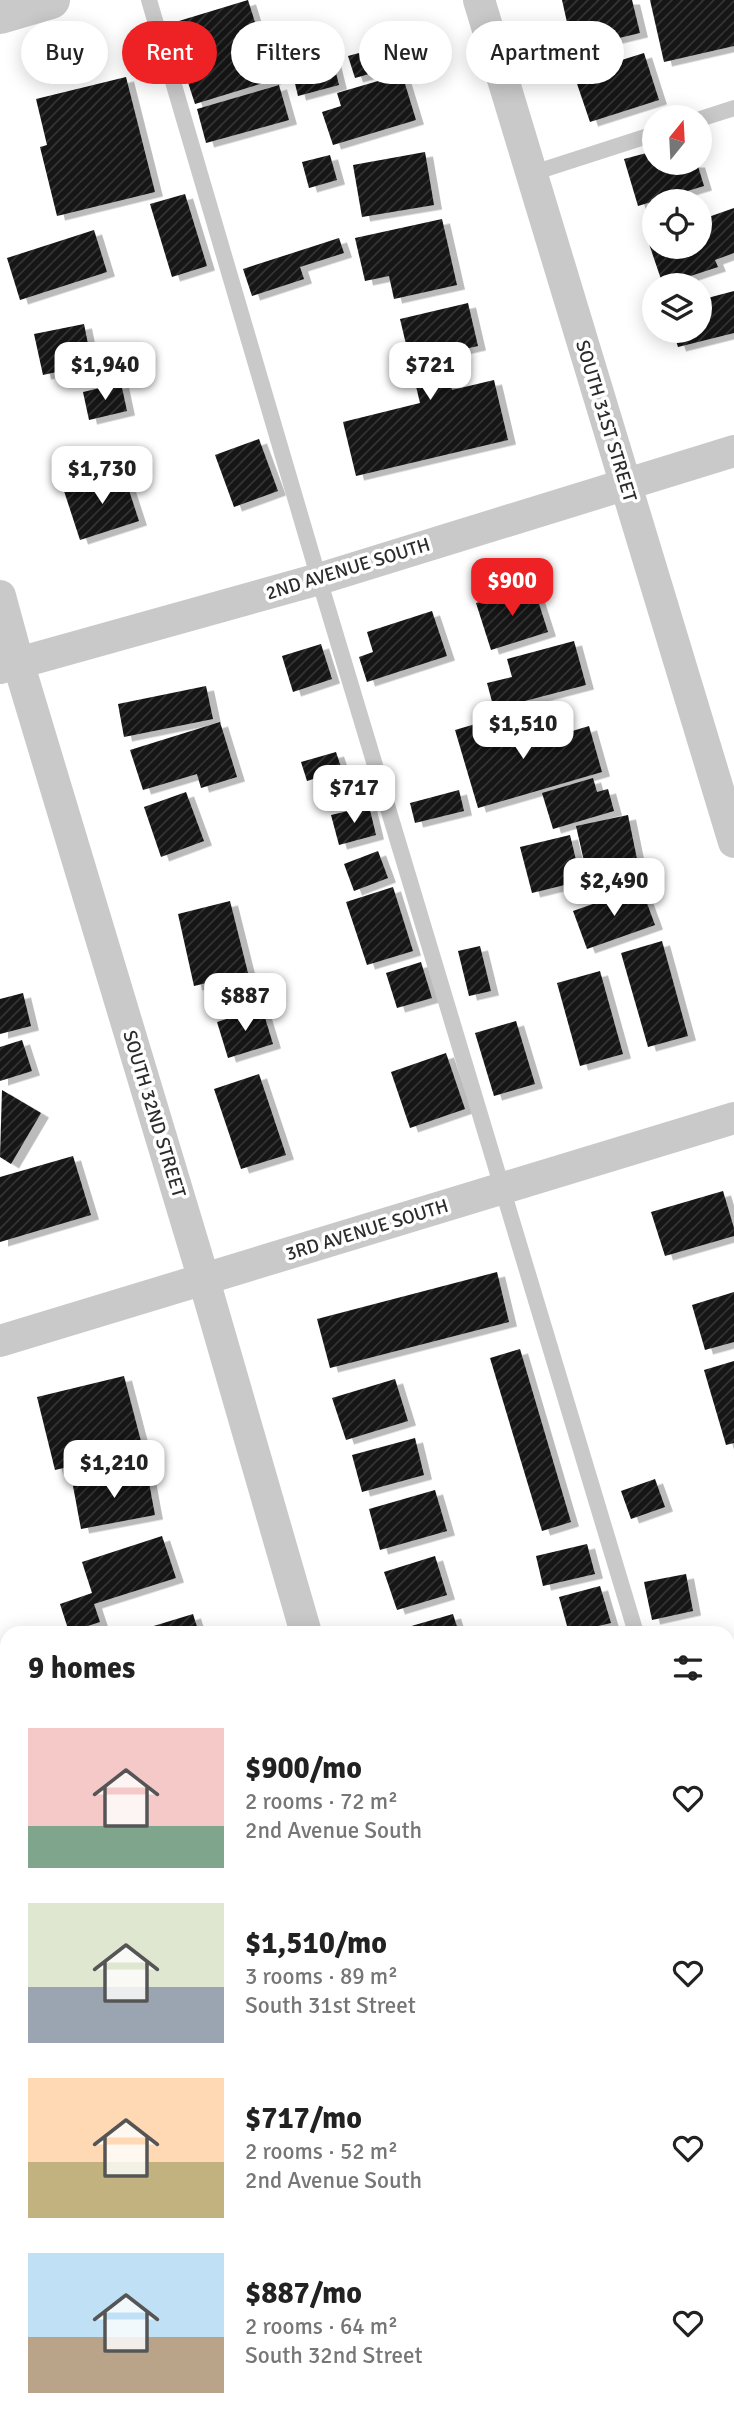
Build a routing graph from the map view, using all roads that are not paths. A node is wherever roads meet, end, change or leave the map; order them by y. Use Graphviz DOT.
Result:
graph roads {
  1 [pos="51,0"];
  2 [pos="149,0"];
  3 [pos="478,0"];
  4 [pos="0,15"];
  5 [pos="734,108"];
  6 [pos="712,115"];
  7 [pos="642,138"];
  8 [pos="530,174"];
  9 [pos="734,451"];
  10 [pos="626,484"];
  11 [pos="319,579"];
  12 [pos="0,596"];
  13 [pos="9,665"];
  14 [pos="734,842"];
  15 [pos="734,1118"];
  16 [pos="502,1188"];
  17 [pos="204,1280"];
  18 [pos="0,1341"];
  19 [pos="304,1626"];
  20 [pos="634,1626"];
  1 -- 4 [label="street"];
  2 -- 11 [label="lane"];
  3 -- 8 [label="street, SOUTH 31ST STREET"];
  5 -- 6 [label="lane"];
  7 -- 8 [label="lane"];
  8 -- 10 [label="street, SOUTH 31ST STREET"];
  9 -- 10 [label="street, 2ND AVENUE SOUTH"];
  10 -- 11 [label="street, 2ND AVENUE SOUTH"];
  10 -- 14 [label="street, SOUTH 31ST STREET"];
  11 -- 13 [label="street, 2ND AVENUE SOUTH"];
  11 -- 16 [label="lane"];
  12 -- 13 [label="street, SOUTH 32ND STREET"];
  13 -- 17 [label="street, SOUTH 32ND STREET"];
  15 -- 16 [label="street, 3RD AVENUE SOUTH"];
  16 -- 17 [label="street, 3RD AVENUE SOUTH"];
  16 -- 20 [label="lane"];
  17 -- 18 [label="street, 3RD AVENUE SOUTH"];
  17 -- 19 [label="street, SOUTH 32ND STREET"];
}
